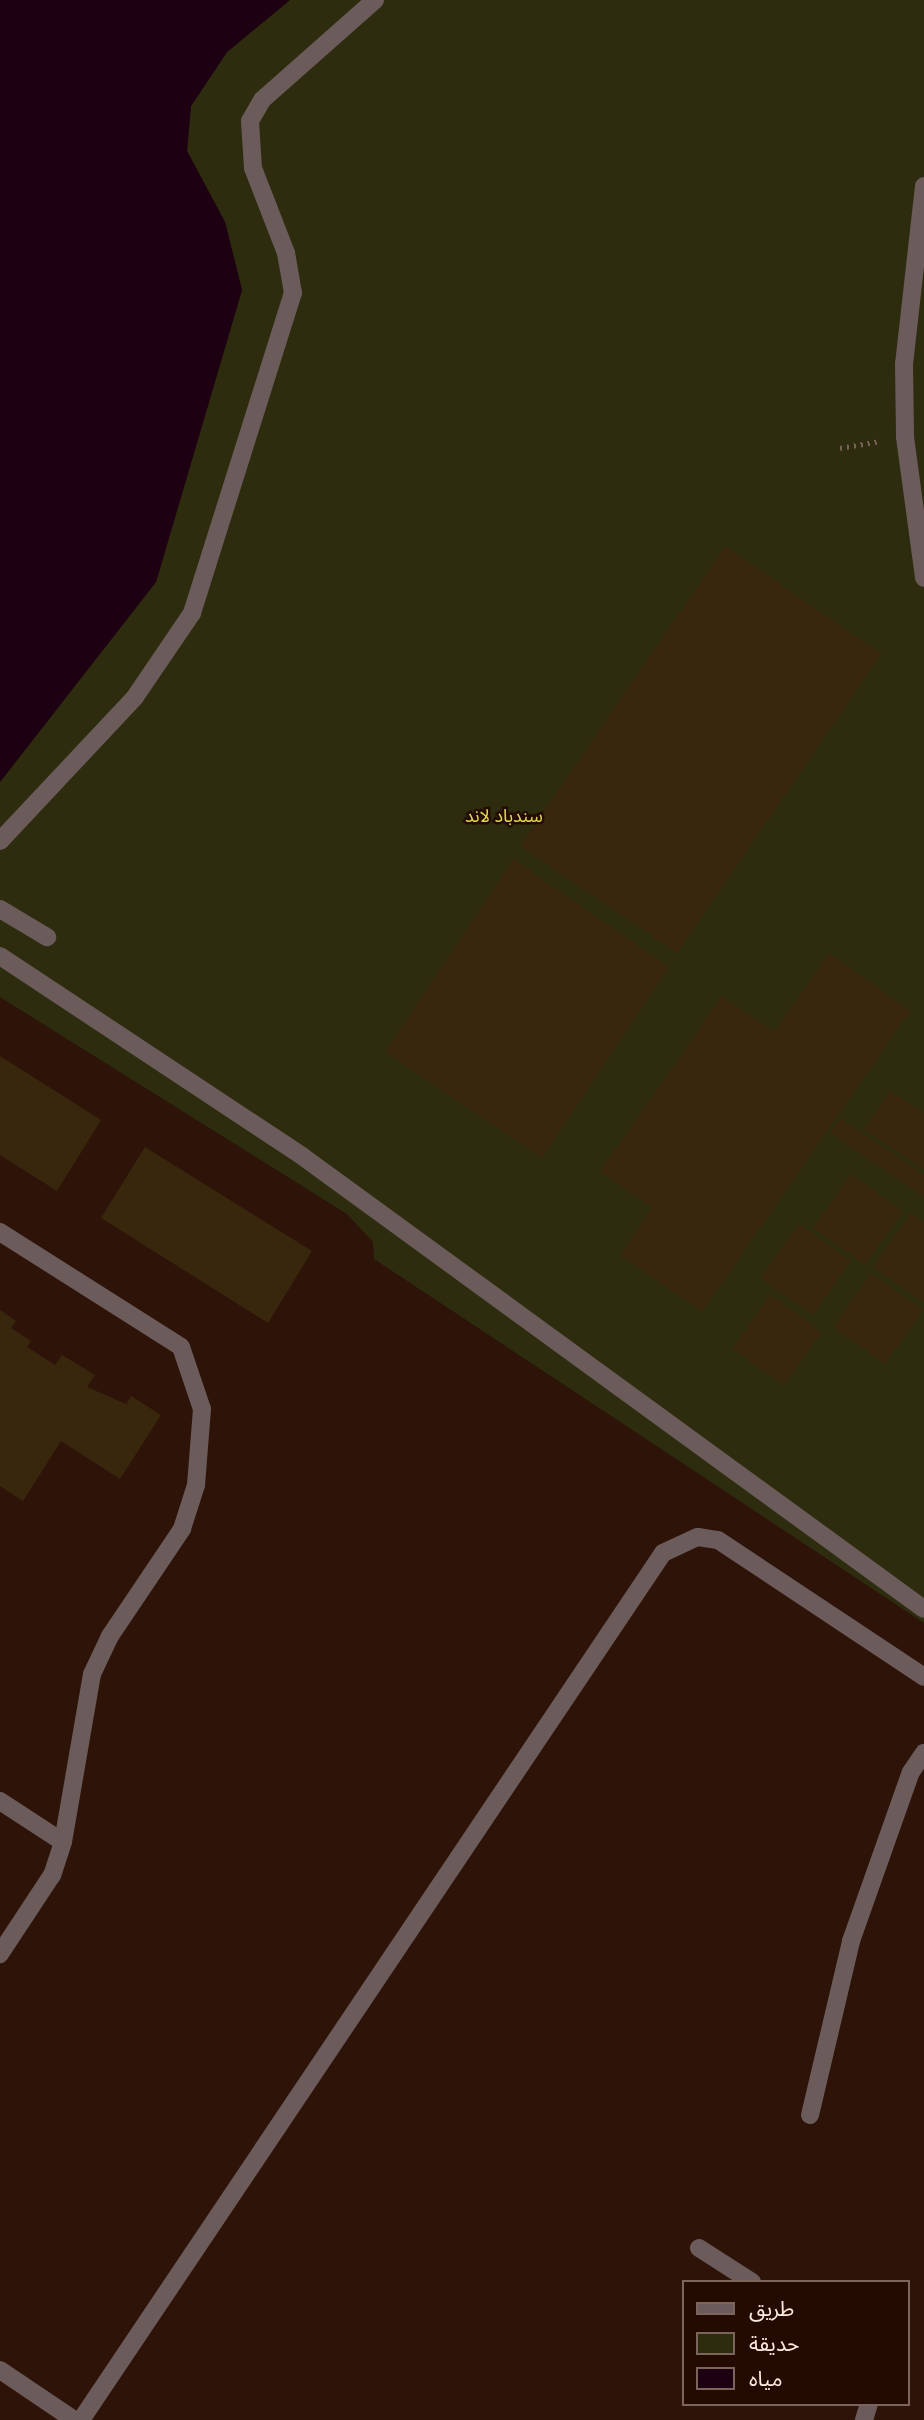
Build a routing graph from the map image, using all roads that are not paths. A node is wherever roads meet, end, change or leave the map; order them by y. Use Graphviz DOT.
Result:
graph roads {
  1 [pos="375,0"];
  2 [pos="924,186"];
  3 [pos="924,578"];
  4 [pos="0,841"];
  5 [pos="0,909"];
  6 [pos="47,937"];
  7 [pos="0,956"];
  8 [pos="0,1232"];
  9 [pos="924,1609"];
  10 [pos="924,1677"];
  11 [pos="924,1753"];
  12 [pos="0,1801"];
  13 [pos="62,1842"];
  14 [pos="0,1954"];
  15 [pos="810,2115"];
  16 [pos="699,2248"];
  17 [pos="749,2280"];
  18 [pos="0,2370"];
  19 [pos="74,2420"];
  20 [pos="81,2420"];
  1 -- 4 [label="street"];
  2 -- 3 [label="street"];
  5 -- 6 [label="street"];
  7 -- 9 [label="street"];
  8 -- 13 [label="street"];
  10 -- 20 [label="street"];
  11 -- 15 [label="street"];
  12 -- 13 [label="street"];
  13 -- 14 [label="street"];
  16 -- 17 [label="street"];
  18 -- 19 [label="street"];
}
